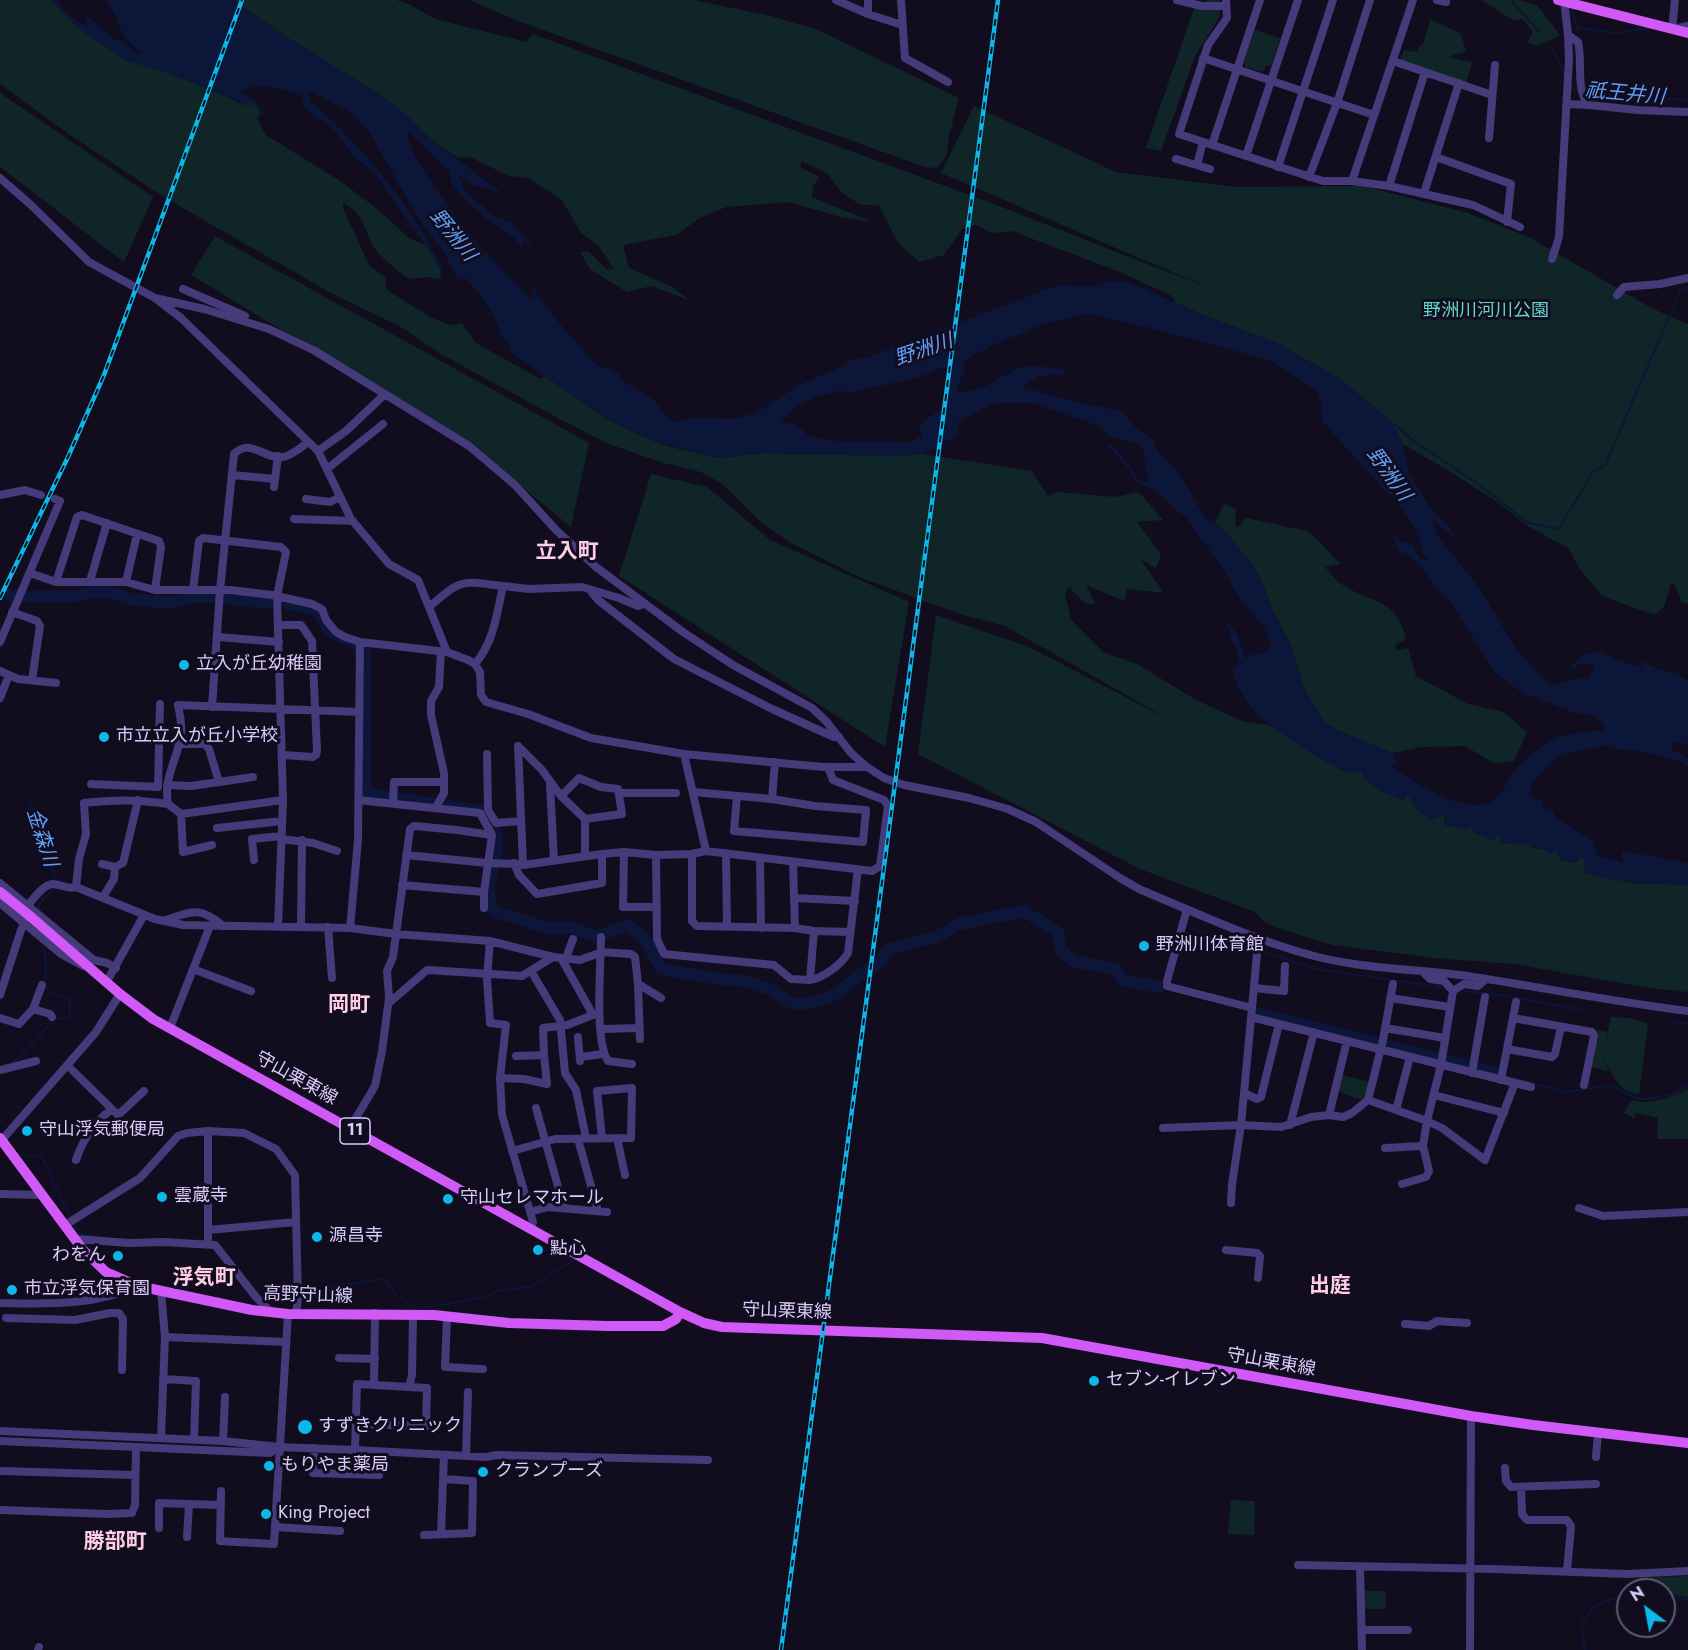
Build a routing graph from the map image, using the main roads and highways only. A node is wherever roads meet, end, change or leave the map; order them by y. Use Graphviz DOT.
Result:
graph roads {
  1 [pos="1562,0"];
  2 [pos="1688,33"];
  3 [pos="0,892"];
  4 [pos="0,1140"];
  5 [pos="680,1312"];
  6 [pos="1688,1443"];
  1 -- 2 [label="main road"];
  3 -- 5 [label="main road, 守山栗東線 / 11, bridge"];
  4 -- 5 [label="main road, 高野守山線"];
  5 -- 6 [label="main road, 守山栗東線 / 11"];
}
